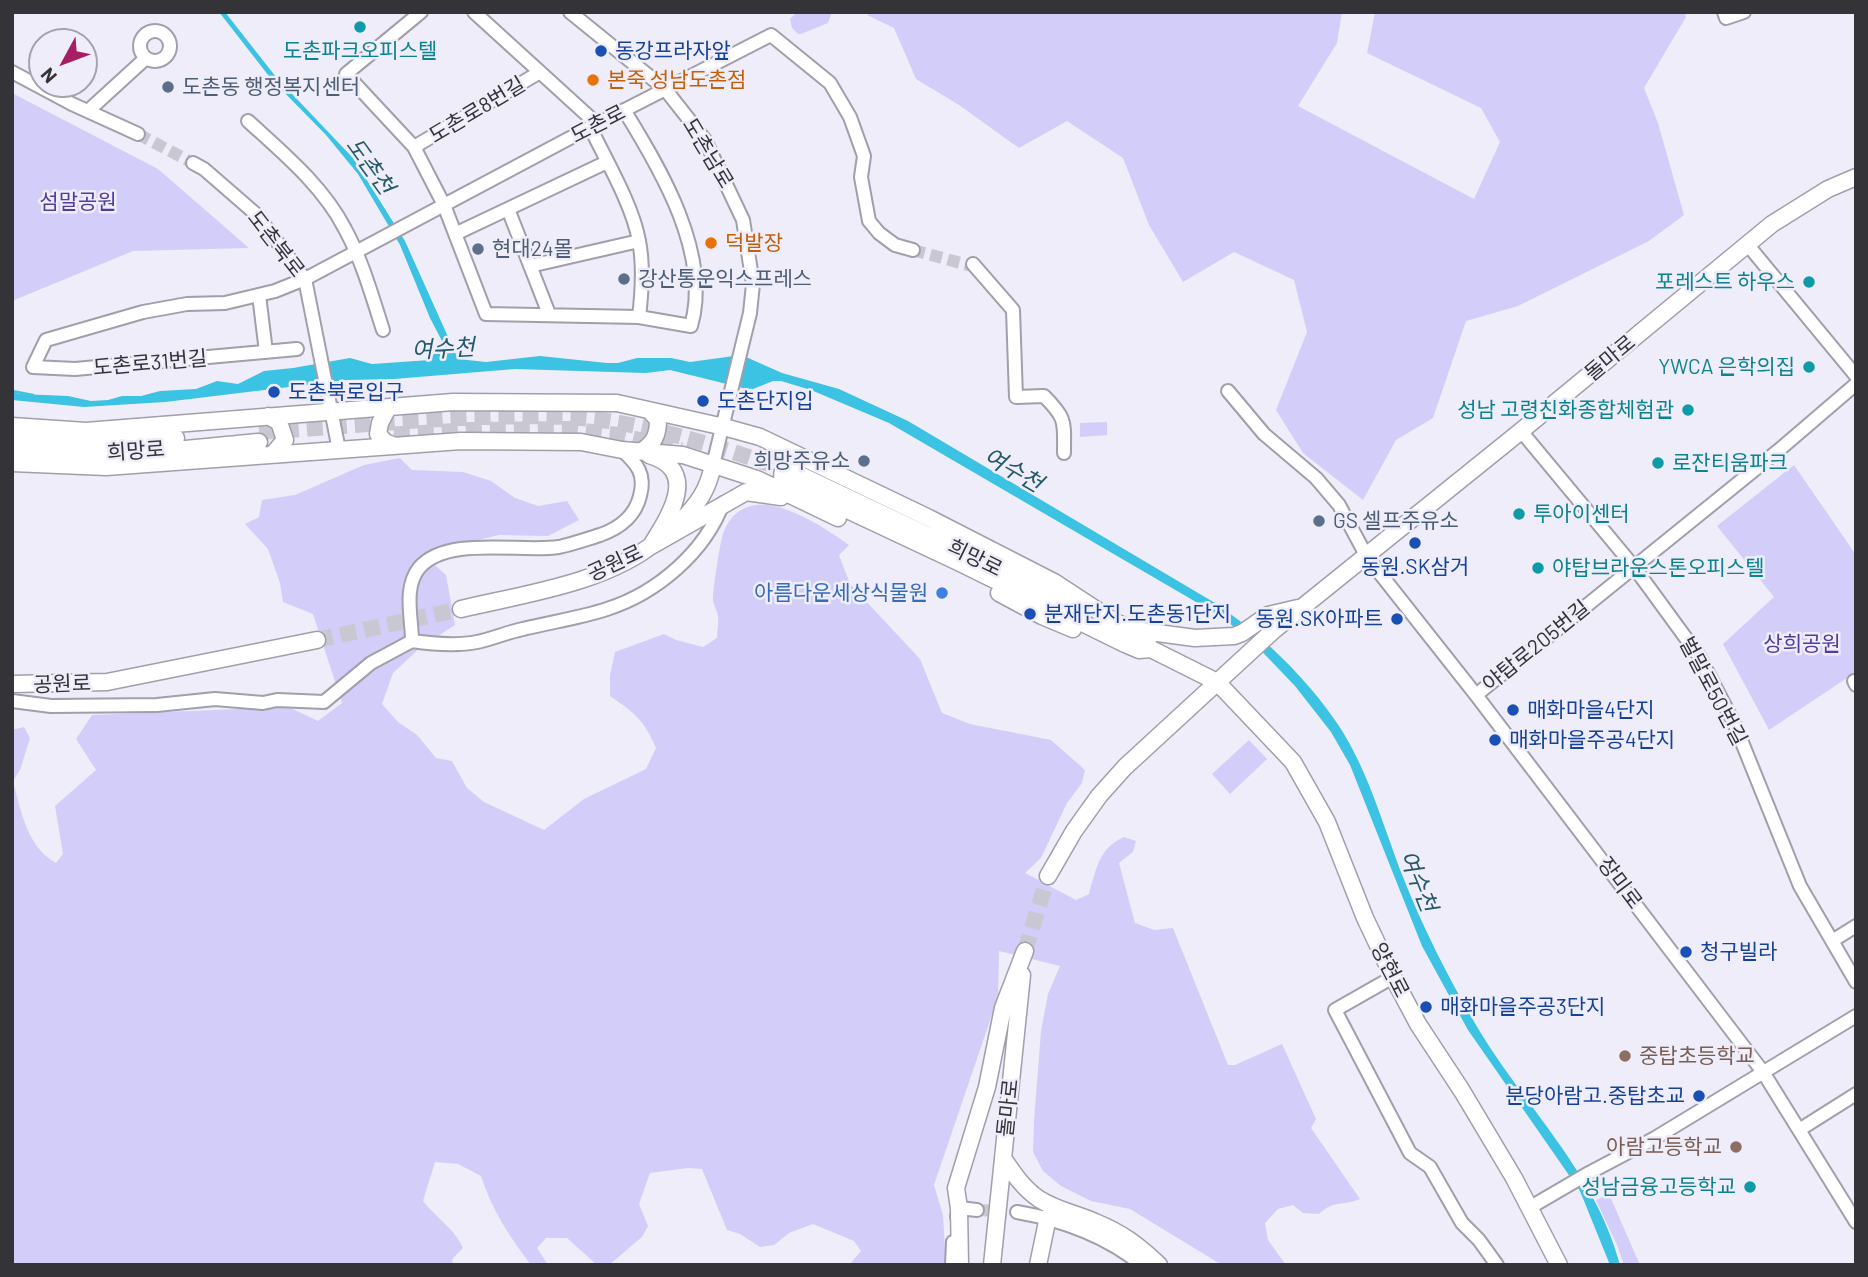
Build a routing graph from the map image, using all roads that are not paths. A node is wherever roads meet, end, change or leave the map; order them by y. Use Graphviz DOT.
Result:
graph roads {
  1 [pos="421,12"];
  2 [pos="474,12"];
  3 [pos="570,12"];
  4 [pos="1724,12"];
  5 [pos="1744,12"];
  6 [pos="146,58"];
  7 [pos="12,72"];
  8 [pos="540,72"];
  9 [pos="665,89"];
  10 [pos="624,110"];
  11 [pos="88,111"];
  12 [pos="248,121"];
  13 [pos="594,126"];
  14 [pos="138,134"];
  15 [pos="414,147"];
  16 [pos="607,162"];
  17 [pos="193,163"];
  18 [pos="1856,177"];
  19 [pos="444,205"];
  20 [pos="508,209"];
  21 [pos="455,234"];
  22 [pos="639,241"];
  23 [pos="1747,244"];
  24 [pos="914,250"];
  25 [pos="356,252"];
  26 [pos="973,264"];
  27 [pos="530,266"];
  28 [pos="305,279"];
  29 [pos="259,295"];
  30 [pos="549,314"];
  31 [pos="639,317"];
  32 [pos="383,330"];
  33 [pos="297,349"];
  34 [pos="266,352"];
  35 [pos="1856,376"];
  36 [pos="1856,384"];
  37 [pos="1228,391"];
  38 [pos="330,406"];
  39 [pos="388,408"];
  40 [pos="649,410"];
  41 [pos="268,416"];
  42 [pos="12,426"];
  43 [pos="724,426"];
  44 [pos="1521,431"];
  45 [pos="12,438"];
  46 [pos="395,446"];
  47 [pos="340,450"];
  48 [pos="622,450"];
  49 [pos="12,451"];
  50 [pos="642,452"];
  51 [pos="1064,453"];
  52 [pos="273,454"];
  53 [pos="800,457"];
  54 [pos="715,458"];
  55 [pos="12,463"];
  56 [pos="789,483"];
  57 [pos="723,503"];
  58 [pos="838,518"];
  59 [pos="651,546"];
  60 [pos="1367,557"];
  61 [pos="1634,567"];
  62 [pos="1303,607"];
  63 [pos="461,609"];
  64 [pos="1115,622"];
  65 [pos="1133,629"];
  66 [pos="317,640"];
  67 [pos="412,641"];
  68 [pos="1125,644"];
  69 [pos="1151,649"];
  70 [pos="1217,682"];
  71 [pos="12,684"];
  72 [pos="1476,695"];
  73 [pos="12,701"];
  74 [pos="1048,876"];
  75 [pos="1856,926"];
  76 [pos="1832,941"];
  77 [pos="1392,977"];
  78 [pos="1856,982"];
  79 [pos="1856,1016"];
  80 [pos="1763,1073"];
  81 [pos="1855,1096"];
  82 [pos="1799,1130"];
  83 [pos="1003,1158"];
  84 [pos="1852,1207"];
  85 [pos="959,1208"];
  86 [pos="1529,1208"];
  87 [pos="978,1210"];
  88 [pos="1017,1212"];
  89 [pos="1048,1217"];
  90 [pos="1856,1222"];
  91 [pos="951,1265"];
  92 [pos="960,1265"];
  93 [pos="992,1265"];
  94 [pos="1038,1265"];
  95 [pos="1142,1265"];
  96 [pos="1159,1265"];
  97 [pos="1497,1265"];
  98 [pos="1559,1265"];
  1 -- 15 [label="street, 도촌로8번길"];
  2 -- 8 [label="street, 도촌로8번길"];
  3 -- 9 [label="street, 도촌남로"];
  4 -- 5 [label="street"];
  6 -- 11 [label="street"];
  7 -- 11 [label="street"];
  8 -- 13 [label="street, 도촌로8번길"];
  8 -- 15 [label="street, 도촌로8번길"];
  9 -- 10 [label="street, 도촌로"];
  9 -- 24 [label="street, 도촌로"];
  9 -- 43 [label="street, 도촌남로"];
  10 -- 13 [label="street, 도촌로"];
  10 -- 31 [label="street"];
  11 -- 14 [label="street"];
  12 -- 25 [label="street"];
  13 -- 16 [label="street"];
  13 -- 19 [label="street, 도촌로"];
  15 -- 19 [label="street, 도촌로8번길"];
  16 -- 20 [label="street"];
  16 -- 22 [label="street"];
  17 -- 28 [label="street, 도촌북로"];
  18 -- 23 [label="main road, 돌마로"];
  19 -- 21 [label="street, 도촌로8번길"];
  19 -- 25 [label="street, 도촌로"];
  20 -- 21 [label="street"];
  20 -- 27 [label="street"];
  21 -- 30 [label="street, 도촌로8번길"];
  22 -- 27 [label="street"];
  22 -- 31 [label="street"];
  23 -- 35 [label="street"];
  23 -- 44 [label="main road, 돌마로"];
  25 -- 28 [label="street"];
  25 -- 32 [label="street"];
  26 -- 51 [label="street"];
  27 -- 30 [label="street"];
  28 -- 29 [label="street"];
  28 -- 38 [label="street, 도촌북로"];
  29 -- 34 [label="street"];
  29 -- 34 [label="street, 도촌로31번길"];
  30 -- 31 [label="street"];
  33 -- 34 [label="street, 도촌로31번길"];
  36 -- 61 [label="street, 야탑로205번길"];
  37 -- 60 [label="street, 장미로"];
  38 -- 39 [label="main road"];
  38 -- 41 [label="main road"];
  38 -- 47 [label="street"];
  39 -- 40 [label="main road"];
  39 -- 46 [label="main road"];
  40 -- 43 [label="main road"];
  40 -- 50 [label="main road"];
  41 -- 42 [label="main road"];
  41 -- 52 [label="main road"];
  43 -- 53 [label="main road"];
  43 -- 54 [label="street"];
  44 -- 60 [label="main road, 돌마로"];
  44 -- 61 [label="street, 벌말로50번길"];
  45 -- 49 [label="main road, 희망로"];
  46 -- 47 [label="main road"];
  46 -- 48 [label="main road"];
  47 -- 52 [label="main road"];
  48 -- 50 [label="main road"];
  48 -- 59 [label="main road"];
  48 -- 67 [label="street"];
  50 -- 54 [label="main road"];
  52 -- 55 [label="main road"];
  53 -- 56 [label="main road"];
  53 -- 64 [label="main road"];
  54 -- 56 [label="main road"];
  54 -- 59 [label="main road, 공원로"];
  56 -- 58 [label="main road"];
  56 -- 64 [label="main road, 희망로"];
  56 -- 68 [label="main road, 희망로"];
  57 -- 58 [label="main road"];
  57 -- 59 [label="main road"];
  57 -- 67 [label="street"];
  58 -- 68 [label="main road"];
  59 -- 63 [label="main road, 공원로"];
  60 -- 62 [label="main road, 돌마로"];
  60 -- 72 [label="street, 장미로"];
  61 -- 72 [label="street, 야탑로205번길"];
  61 -- 76 [label="street, 벌말로50번길"];
  62 -- 65 [label="main road"];
  62 -- 70 [label="main road, 돌마로"];
  64 -- 65 [label="main road, 희망로"];
  65 -- 69 [label="main road, 희망로"];
  66 -- 71 [label="main road, 공원로"];
  67 -- 73 [label="street"];
  68 -- 69 [label="main road, 희망로"];
  69 -- 70 [label="main road, 희망로"];
  70 -- 74 [label="main road"];
  70 -- 77 [label="main road, 양현로"];
  72 -- 80 [label="street, 장미로"];
  75 -- 76 [label="street"];
  76 -- 78 [label="street, 벌말로50번길"];
  77 -- 86 [label="main road, 양현로"];
  77 -- 97 [label="street"];
  79 -- 80 [label="street"];
  80 -- 82 [label="street, 장미로"];
  80 -- 86 [label="street"];
  81 -- 82 [label="street"];
  82 -- 84 [label="street, 장미로"];
  83 -- 85 [label="main road, 돌마로"];
  83 -- 93 [label="main road, 돌마로"];
  83 -- 96 [label="main road"];
  84 -- 90 [label="street, 장미로"];
  85 -- 87 [label="street"];
  85 -- 91 [label="street"];
  85 -- 92 [label="main road"];
  86 -- 98 [label="main road, 양현로"];
  88 -- 89 [label="street"];
  89 -- 94 [label="main road"];
  89 -- 95 [label="street"];
}
